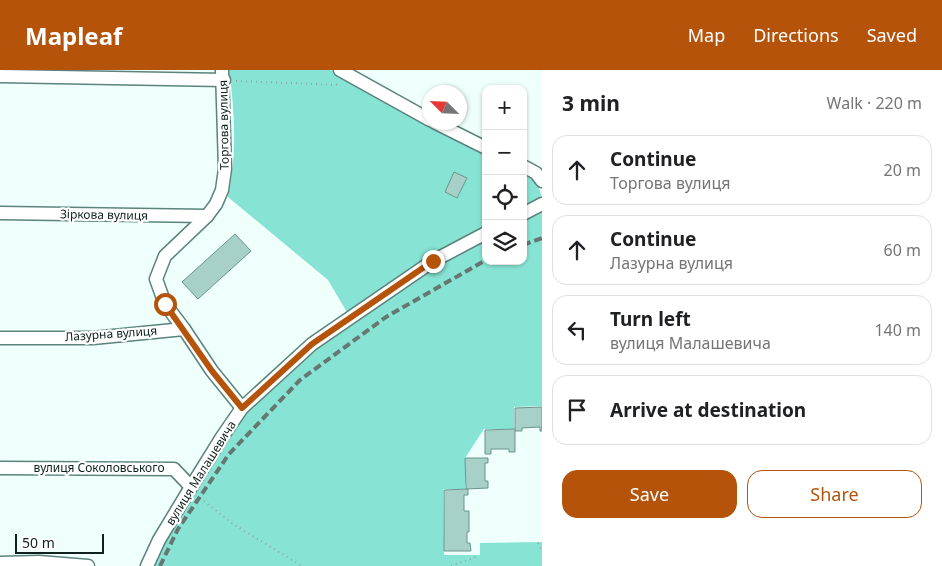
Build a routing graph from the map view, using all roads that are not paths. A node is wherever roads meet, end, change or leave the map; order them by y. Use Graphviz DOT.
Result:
graph roads {
  1 [pos="340,70"];
  2 [pos="223,75"];
  3 [pos="0,76"];
  4 [pos="422,116"];
  5 [pos="450,130"];
  6 [pos="482,146"];
  7 [pos="527,168"];
  8 [pos="542,181"];
  9 [pos="542,204"];
  10 [pos="527,212"];
  11 [pos="0,213"];
  12 [pos="207,216"];
  13 [pos="482,235"];
  14 [pos="184,329"];
  15 [pos="0,338"];
  16 [pos="242,408"];
  17 [pos="0,468"];
  18 [pos="191,487"];
  19 [pos="0,563"];
  20 [pos="88,566"];
  21 [pos="147,566"];
  1 -- 4 [label="street"];
  2 -- 3 [label="street"];
  2 -- 12 [label="street, Торгова вулиця"];
  5 -- 6 [label="street"];
  7 -- 8 [label="street"];
  9 -- 10 [label="street"];
  11 -- 12 [label="street, Зіркова вулиця"];
  12 -- 14 [label="street, Торгова вулиця"];
  13 -- 16 [label="street, вулиця Малашевича"];
  14 -- 15 [label="street, Лазурна вулиця"];
  14 -- 16 [label="street"];
  16 -- 18 [label="street, вулиця Малашевича"];
  17 -- 18 [label="street, вулиця Соколовського"];
  18 -- 21 [label="street, вулиця Малашевича"];
  19 -- 20 [label="street"];
}
